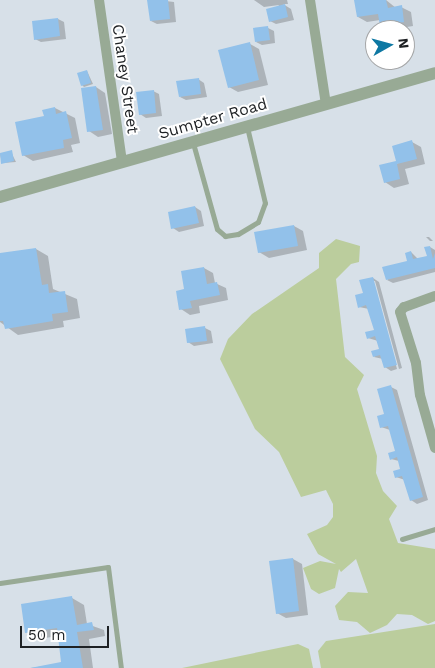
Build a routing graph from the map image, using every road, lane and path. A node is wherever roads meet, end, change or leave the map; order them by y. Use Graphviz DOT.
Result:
graph roads {
  1 [pos="99,0"];
  2 [pos="310,0"];
  3 [pos="435,72"];
  4 [pos="326,104"];
  5 [pos="246,127"];
  6 [pos="192,142"];
  7 [pos="122,162"];
  8 [pos="0,197"];
  9 [pos="435,296"];
  10 [pos="435,448"];
  11 [pos="435,529"];
  12 [pos="402,539"];
  13 [pos="0,583"];
  14 [pos="121,668"];
  1 -- 7 [label="street, Chaney Street"];
  2 -- 4 [label="street"];
  3 -- 4 [label="street, Sumpter Road"];
  4 -- 5 [label="street, Sumpter Road"];
  5 -- 6 [label="street, Sumpter Road"];
  5 -- 6 [label="lane"];
  6 -- 7 [label="street, Sumpter Road"];
  7 -- 8 [label="street, Sumpter Road"];
  9 -- 10 [label="street"];
  11 -- 12 [label="lane"];
  13 -- 14 [label="lane"];
}
